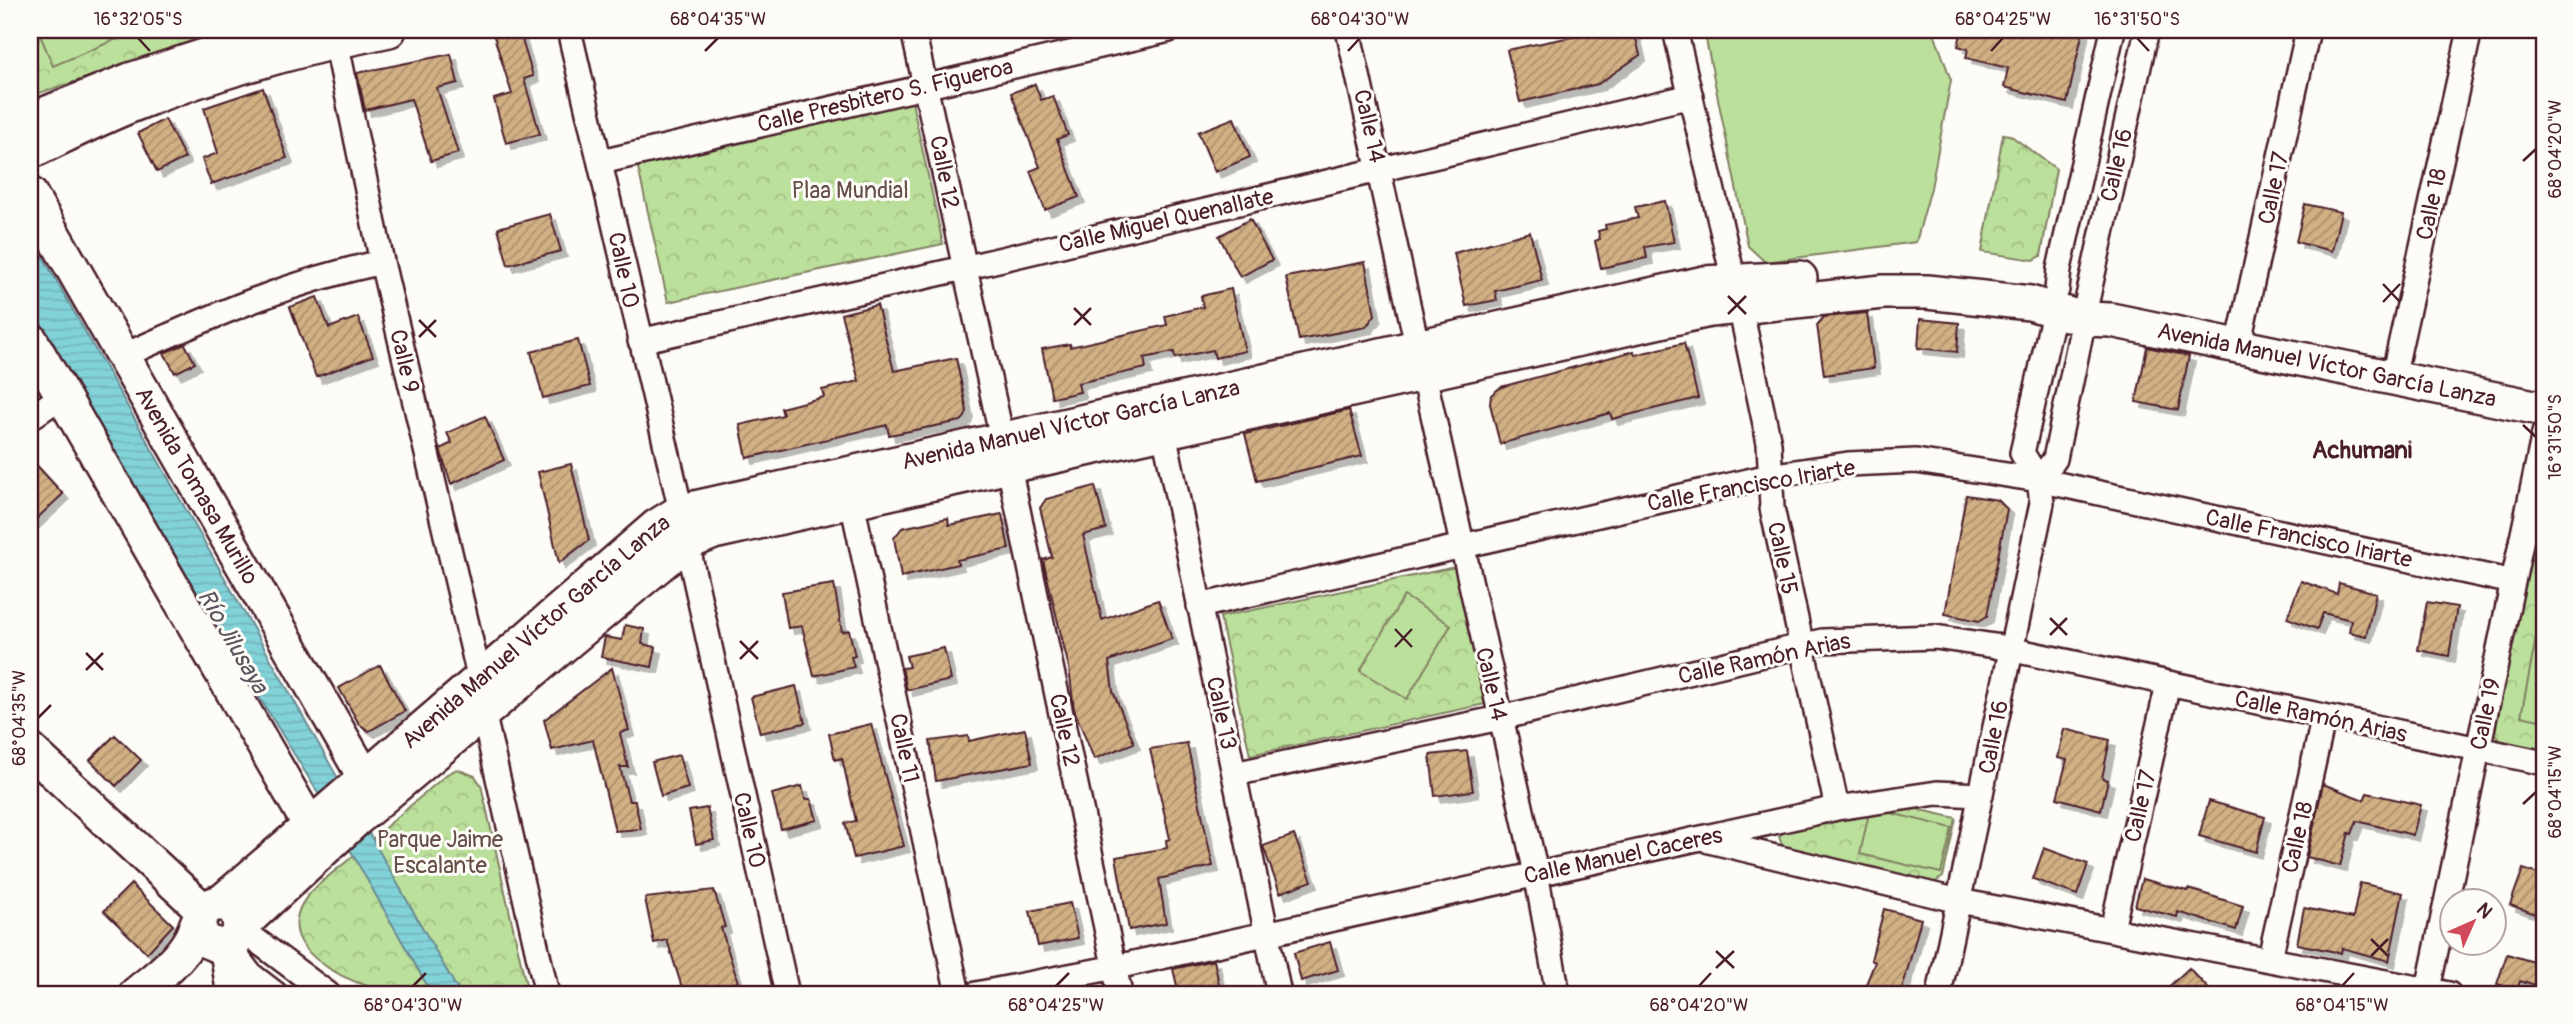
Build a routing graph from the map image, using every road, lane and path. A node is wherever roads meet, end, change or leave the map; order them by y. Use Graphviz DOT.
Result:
graph roads {
  1 [pos="284,30"];
  2 [pos="389,30"];
  3 [pos="569,30"];
  4 [pos="914,30"];
  5 [pos="1169,30"];
  6 [pos="1348,30"];
  7 [pos="1675,30"];
  8 [pos="2113,30"];
  9 [pos="2147,30"];
  10 [pos="2308,30"];
  11 [pos="2470,30"];
  12 [pos="336,41"];
  13 [pos="927,85"];
  14 [pos="1691,96"];
  15 [pos="30,120"];
  16 [pos="30,152"];
  17 [pos="601,162"];
  18 [pos="1380,170"];
  19 [pos="30,194"];
  20 [pos="382,262"];
  21 [pos="964,268"];
  22 [pos="1737,293"];
  23 [pos="2079,307"];
  24 [pos="30,339"];
  25 [pos="640,341"];
  26 [pos="2238,346"];
  27 [pos="125,355"];
  28 [pos="1421,360"];
  29 [pos="2393,377"];
  30 [pos="62,395"];
  31 [pos="2544,409"];
  32 [pos="30,418"];
  33 [pos="1161,418"];
  34 [pos="2544,433"];
  35 [pos="1005,452"];
  36 [pos="1770,476"];
  37 [pos="2039,480"];
  38 [pos="849,487"];
  39 [pos="681,511"];
  40 [pos="687,543"];
  41 [pos="1459,544"];
  42 [pos="2513,582"];
  43 [pos="1199,606"];
  44 [pos="1802,645"];
  45 [pos="2011,650"];
  46 [pos="480,680"];
  47 [pos="2168,684"];
  48 [pos="484,716"];
  49 [pos="2324,716"];
  50 [pos="1500,718"];
  51 [pos="2477,749"];
  52 [pos="30,750"];
  53 [pos="2544,763"];
  54 [pos="1234,774"];
  55 [pos="1981,795"];
  56 [pos="1837,808"];
  57 [pos="345,813"];
  58 [pos="1703,839"];
  59 [pos="1536,873"];
  60 [pos="1959,901"];
  61 [pos="2112,929"];
  62 [pos="220,931"];
  63 [pos="1268,932"];
  64 [pos="2270,958"];
  65 [pos="1116,967"];
  66 [pos="2434,993"];
  67 [pos="136,994"];
  68 [pos="216,994"];
  69 [pos="232,994"];
  70 [pos="276,994"];
  71 [pos="328,994"];
  72 [pos="547,994"];
  73 [pos="787,994"];
  74 [pos="958,994"];
  75 [pos="976,994"];
  76 [pos="1121,994"];
  77 [pos="1279,994"];
  78 [pos="1558,994"];
  79 [pos="1939,994"];
  1 -- 15 [label="main road"];
  2 -- 12 [label="main road"];
  3 -- 17 [label="street, Calle 10"];
  4 -- 13 [label="street, Calle 12"];
  5 -- 13 [label="street, Calle Presbitero S. Figueroa"];
  6 -- 18 [label="street, Calle 14"];
  7 -- 14 [label="street, Calle 15"];
  8 -- 23 [label="street, Calle 16"];
  9 -- 23 [label="street, Calle 16"];
  10 -- 26 [label="street, Calle 17"];
  11 -- 29 [label="street, Calle 18"];
  12 -- 16 [label="main road"];
  12 -- 20 [label="street, Calle 9"];
  13 -- 17 [label="street, Calle Presbitero S. Figueroa"];
  13 -- 21 [label="street, Calle 12"];
  14 -- 18 [label="street, Calle Miguel Quenallate"];
  14 -- 22 [label="street, Calle 15"];
  17 -- 25 [label="street, Calle 10"];
  18 -- 21 [label="street, Calle Miguel Quenallate"];
  18 -- 28 [label="street, Calle 14"];
  19 -- 27 [label="main road, Avenida Tomasa Murillo"];
  20 -- 27 [label="street"];
  20 -- 46 [label="street, Calle 9"];
  21 -- 25 [label="street, Calle Miguel Quenallate"];
  21 -- 35 [label="street, Calle 12"];
  22 -- 23 [label="main road, Avenida Manuel Víctor García Lanza"];
  22 -- 28 [label="main road, Avenida Manuel Víctor García Lanza"];
  22 -- 36 [label="street, Calle 15"];
  23 -- 26 [label="main road, Avenida Manuel Víctor García Lanza"];
  23 -- 37 [label="street, Calle 16"];
  23 -- 37 [label="street, Calle 16"];
  24 -- 30 [label="main road"];
  25 -- 39 [label="street, Calle 10"];
  26 -- 29 [label="main road, Avenida Manuel Víctor García Lanza"];
  27 -- 57 [label="main road, Avenida Tomasa Murillo"];
  28 -- 33 [label="main road, Avenida Manuel Víctor García Lanza"];
  28 -- 41 [label="street, Calle 14"];
  29 -- 31 [label="main road, Avenida Manuel Víctor García Lanza"];
  30 -- 32 [label="street"];
  30 -- 57 [label="main road"];
  33 -- 35 [label="main road, Avenida Manuel Víctor García Lanza"];
  33 -- 43 [label="street, Calle 13"];
  34 -- 42 [label="street, Calle 19"];
  35 -- 38 [label="main road, Avenida Manuel Víctor García Lanza"];
  35 -- 65 [label="street, Calle 12"];
  36 -- 37 [label="street, Calle Francisco Iriarte"];
  36 -- 41 [label="street, Calle Francisco Iriarte"];
  36 -- 44 [label="street, Calle 15"];
  37 -- 42 [label="street, Calle Francisco Iriarte"];
  37 -- 45 [label="street, Calle 16"];
  38 -- 39 [label="main road, Avenida Manuel Víctor García Lanza"];
  38 -- 40 [label="main road, Avenida Manuel Víctor García Lanza"];
  38 -- 74 [label="street, Calle 11"];
  39 -- 40 [label="main road"];
  39 -- 46 [label="main road, Avenida Manuel Víctor García Lanza"];
  40 -- 48 [label="main road, Avenida Manuel Víctor García Lanza"];
  40 -- 73 [label="street, Calle 10"];
  41 -- 43 [label="street, Calle Francisco Iriarte"];
  41 -- 50 [label="street, Calle 14"];
  42 -- 51 [label="street, Calle 19"];
  43 -- 54 [label="street, Calle 13"];
  44 -- 45 [label="street, Calle Ramón Arias"];
  44 -- 50 [label="street, Calle Ramón Arias"];
  44 -- 56 [label="street, Calle 15"];
  45 -- 47 [label="street, Calle Ramón Arias"];
  45 -- 55 [label="street, Calle 16"];
  46 -- 48 [label="main road"];
  46 -- 57 [label="main road, Avenida Manuel Víctor García Lanza"];
  47 -- 49 [label="street, Calle Ramón Arias"];
  47 -- 61 [label="street, Calle 17"];
  48 -- 57 [label="main road, Avenida Manuel Víctor García Lanza"];
  48 -- 72 [label="street"];
  49 -- 51 [label="street, Calle Ramón Arias"];
  49 -- 64 [label="street, Calle 18"];
  50 -- 54 [label="street, Calle Ramón Arias"];
  50 -- 59 [label="street, Calle 14"];
  51 -- 53 [label="street, Calle Ramón Arias"];
  51 -- 66 [label="street, Calle 19"];
  52 -- 62 [label="main road"];
  54 -- 63 [label="street, Calle 13"];
  55 -- 56 [label="street, Calle Manuel Caceres"];
  55 -- 60 [label="street, Calle 16"];
  56 -- 58 [label="street, Calle Manuel Caceres"];
  57 -- 62 [label="main road, Avenida Manuel Víctor García Lanza"];
  58 -- 59 [label="street, Calle Manuel Caceres"];
  58 -- 60 [label="street"];
  59 -- 63 [label="street, Calle Manuel Caceres"];
  59 -- 78 [label="street, Calle 14"];
  60 -- 61 [label="street"];
  60 -- 79 [label="street, Calle 16"];
  61 -- 64 [label="street"];
  62 -- 67 [label="main road, Avenida Manuel Víctor García Lanza"];
  62 -- 68 [label="street"];
  62 -- 69 [label="street"];
  62 -- 70 [label="street"];
  62 -- 71 [label="street"];
  63 -- 65 [label="street, Calle Manuel Caceres"];
  63 -- 77 [label="street, Calle 13"];
  64 -- 66 [label="street"];
  65 -- 75 [label="street, Calle Manuel Caceres"];
  65 -- 76 [label="street, Calle 12"];
}
